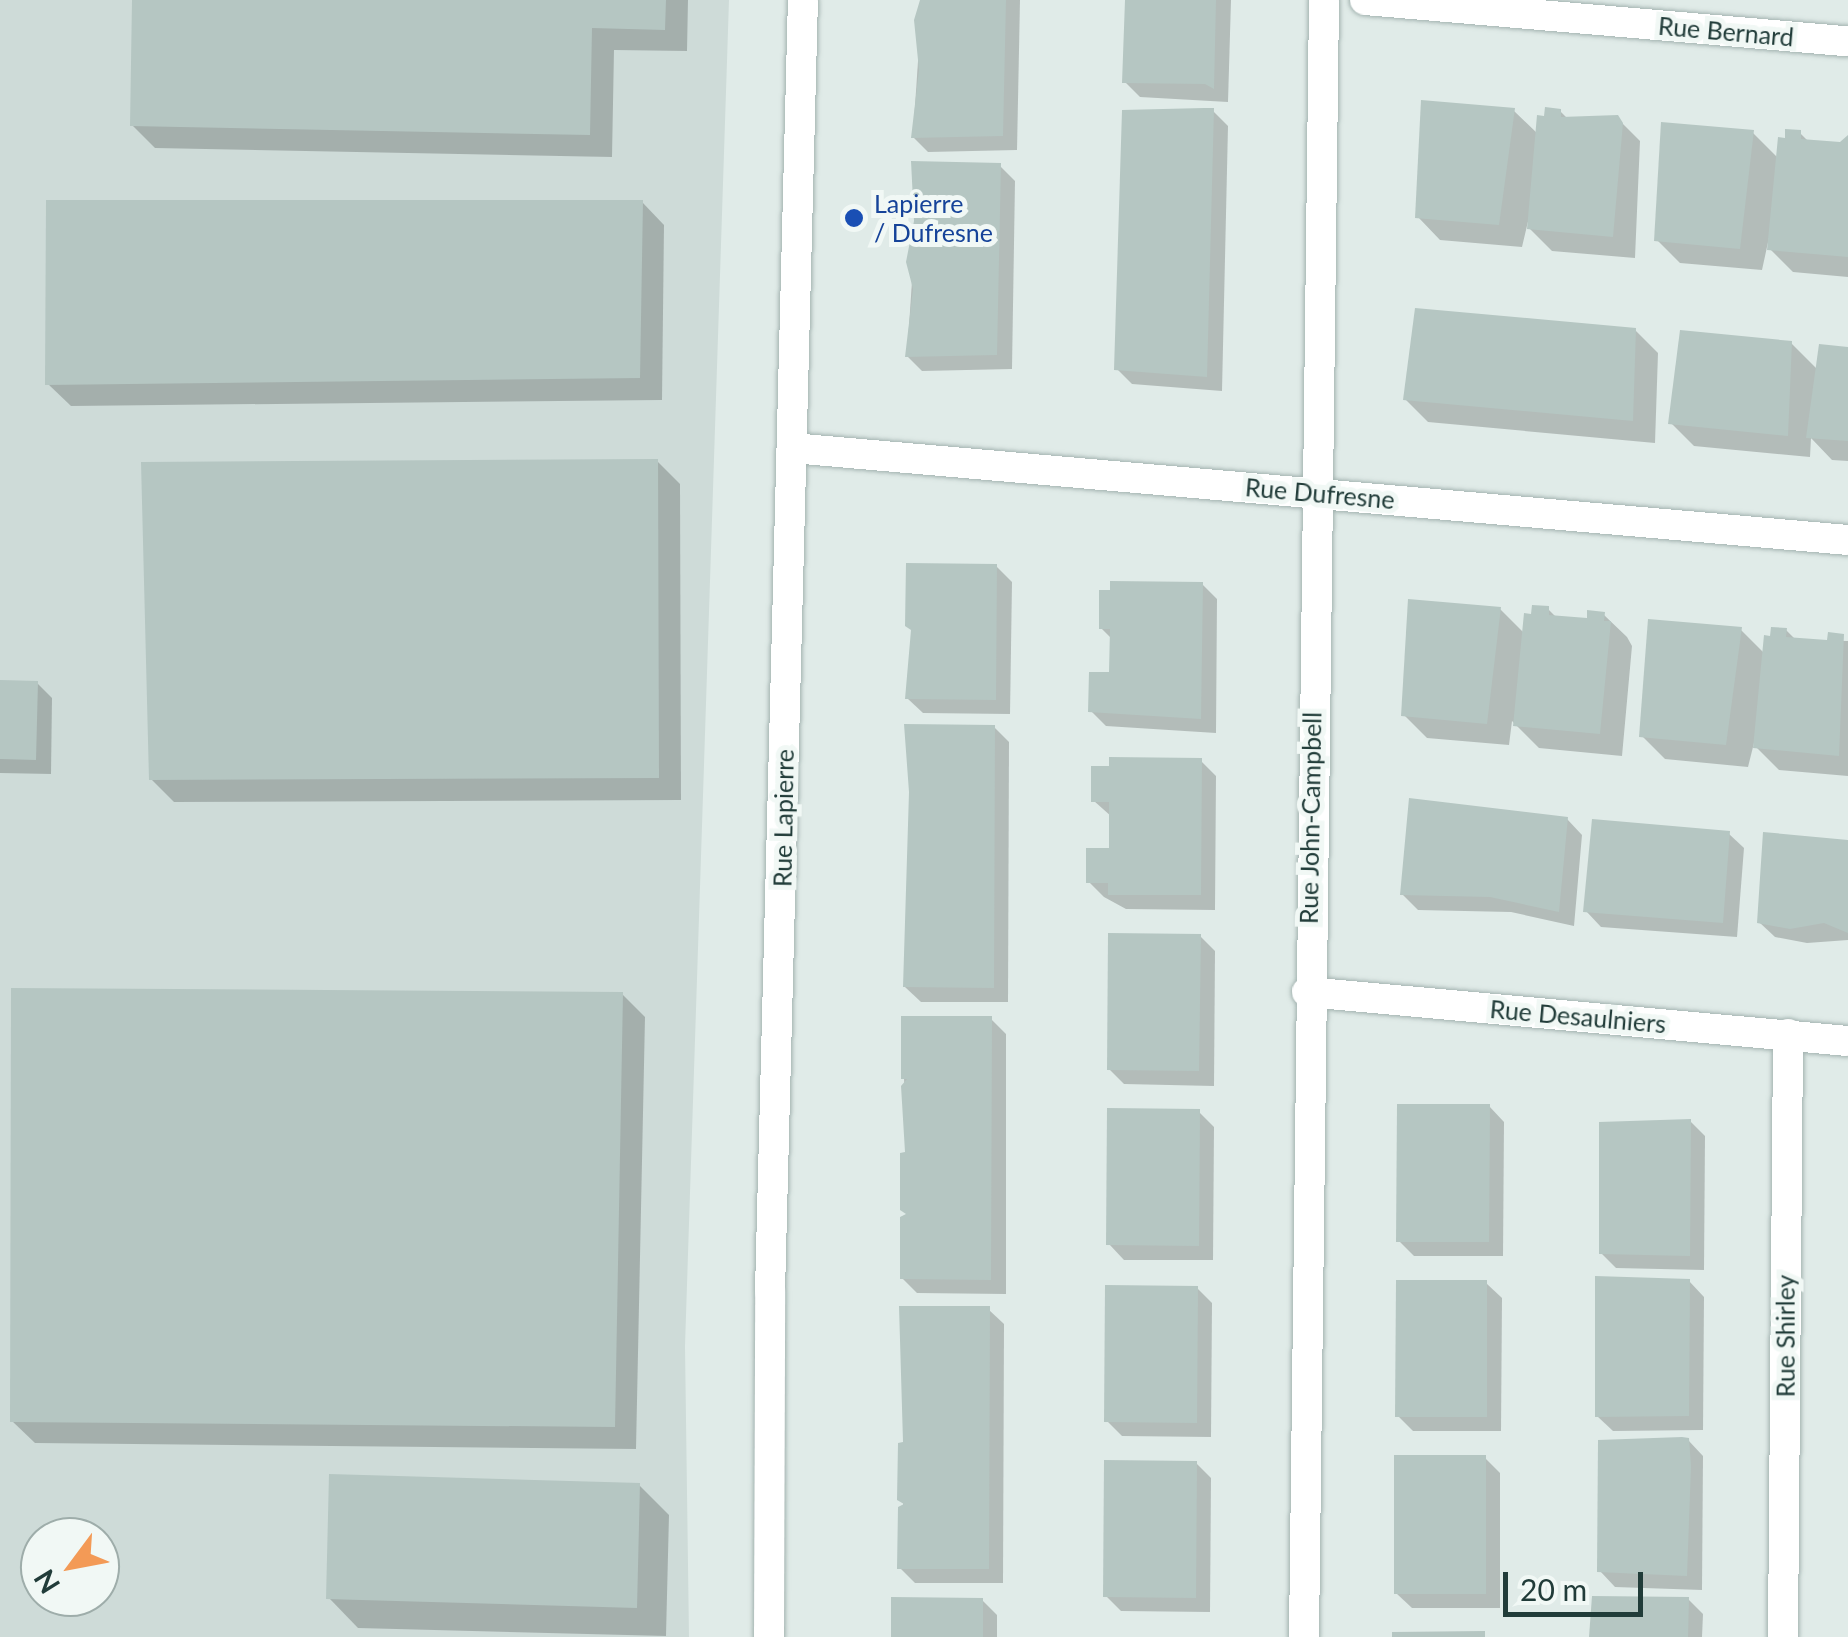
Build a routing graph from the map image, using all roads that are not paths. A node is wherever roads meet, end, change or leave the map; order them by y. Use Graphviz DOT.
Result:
graph roads {
  1 [pos="803,0"];
  2 [pos="1324,0"];
  3 [pos="1365,0"];
  4 [pos="1848,42"];
  5 [pos="792,448"];
  6 [pos="1314,493"];
  7 [pos="1848,540"];
  8 [pos="1307,992"];
  9 [pos="1788,1034"];
  10 [pos="1848,1040"];
  11 [pos="768,1637"];
  12 [pos="1304,1637"];
  13 [pos="1782,1637"];
  1 -- 5 [label="street, Rue Lapierre"];
  2 -- 6 [label="street, Rue John-Campbell"];
  3 -- 4 [label="street, Rue Bernard"];
  5 -- 6 [label="street, Rue Dufresne"];
  5 -- 11 [label="street, Rue Lapierre"];
  6 -- 7 [label="street, Rue Dufresne"];
  6 -- 8 [label="street, Rue John-Campbell"];
  8 -- 9 [label="street, Rue Desaulniers"];
  8 -- 12 [label="street, Rue John-Campbell"];
  9 -- 10 [label="street, Rue Desaulniers"];
  9 -- 13 [label="street, Rue Shirley"];
}
